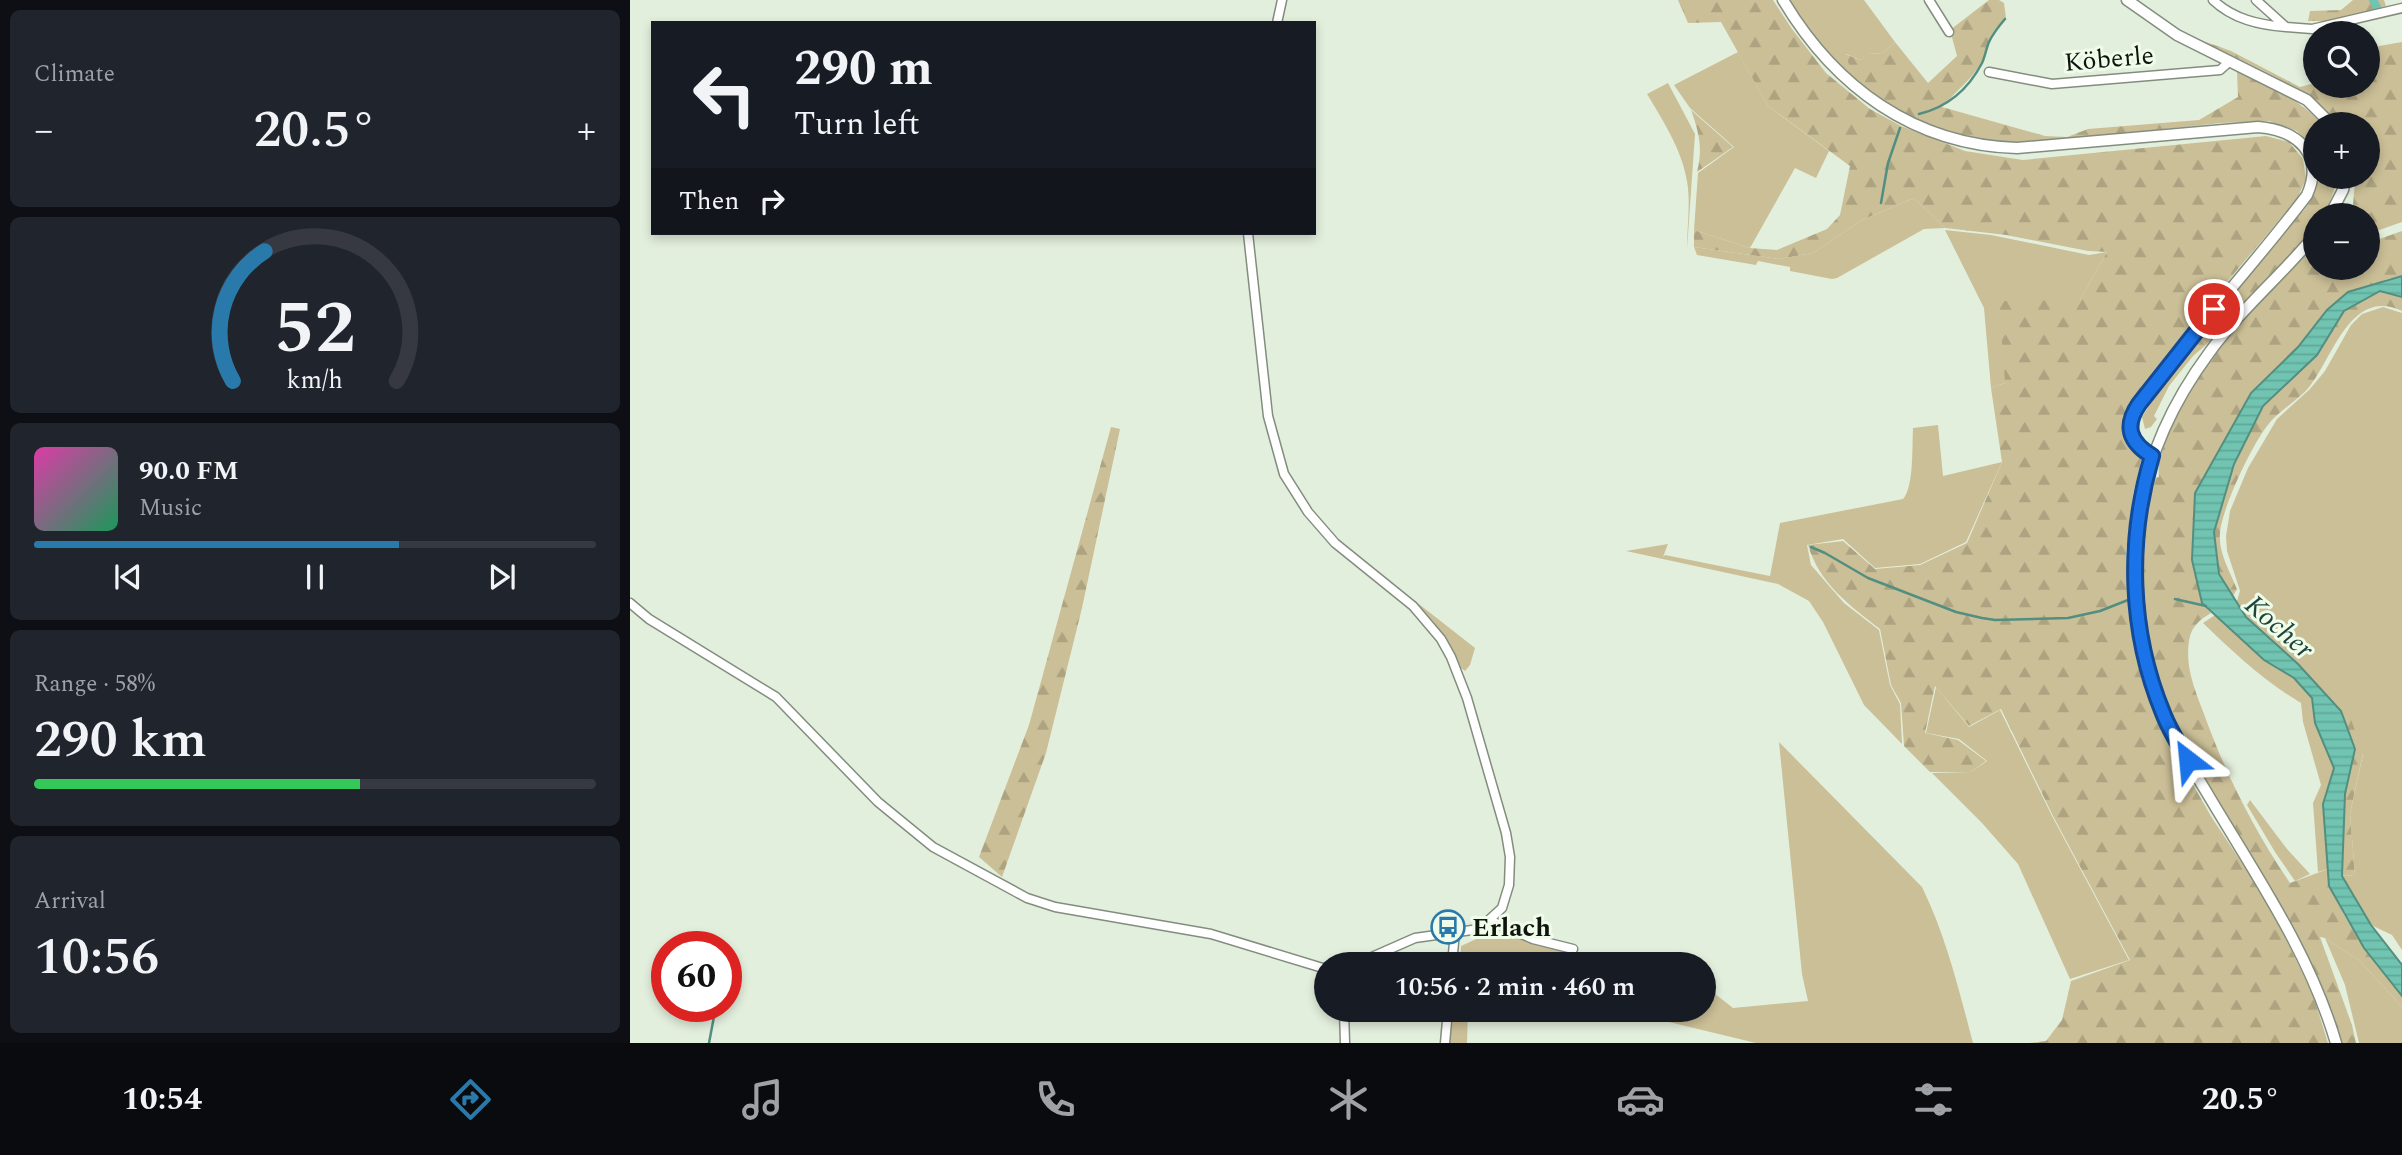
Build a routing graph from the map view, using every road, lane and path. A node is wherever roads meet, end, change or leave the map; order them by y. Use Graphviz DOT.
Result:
graph roads {
  1 [pos="1282,0"];
  2 [pos="1783,0"];
  3 [pos="1929,0"];
  4 [pos="2127,0"];
  5 [pos="2213,0"];
  6 [pos="2256,0"];
  7 [pos="2402,8"];
  8 [pos="1277,21"];
  9 [pos="2286,27"];
  10 [pos="1949,32"];
  11 [pos="2231,61"];
  12 [pos="1990,72"];
  13 [pos="2318,112"];
  14 [pos="1248,235"];
  15 [pos="2303,248"];
  16 [pos="2152,456"];
  17 [pos="630,603"];
  18 [pos="1489,920"];
  19 [pos="1455,932"];
  20 [pos="1573,949"];
  21 [pos="1384,952"];
  22 [pos="1453,952"];
  23 [pos="1314,966"];
  24 [pos="1344,1022"];
  25 [pos="1447,1022"];
  26 [pos="2335,1041"];
  27 [pos="1345,1043"];
  28 [pos="1445,1043"];
  1 -- 8 [label="street"];
  2 -- 16 [label="main road"];
  3 -- 10 [label="street"];
  4 -- 11 [label="main road"];
  5 -- 9 [label="street"];
  6 -- 9 [label="street"];
  7 -- 9 [label="street"];
  11 -- 12 [label="street, Köberle"];
  11 -- 13 [label="main road"];
  14 -- 18 [label="street"];
  15 -- 16 [label="main road"];
  16 -- 26 [label="main road"];
  17 -- 23 [label="street"];
  18 -- 19 [label="street"];
  18 -- 20 [label="street"];
  19 -- 21 [label="street"];
  19 -- 22 [label="street"];
  24 -- 27 [label="street"];
  25 -- 28 [label="street"];
}
